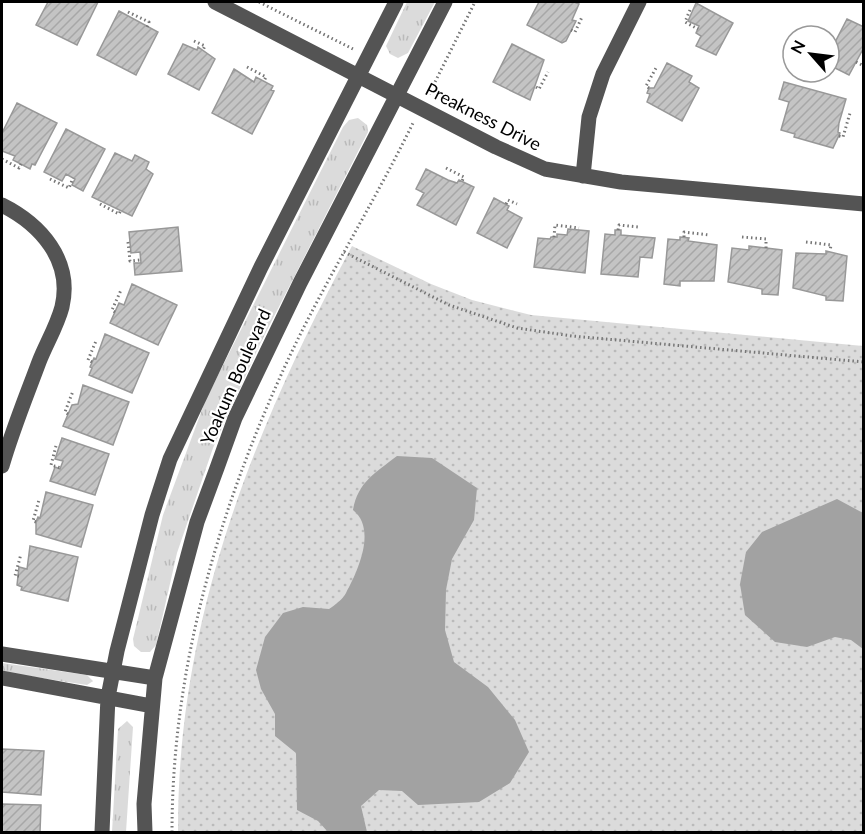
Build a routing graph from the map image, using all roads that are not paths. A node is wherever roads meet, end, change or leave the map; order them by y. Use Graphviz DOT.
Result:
graph roads {
  1 [pos="215,2"];
  2 [pos="396,2"];
  3 [pos="445,2"];
  4 [pos="639,2"];
  5 [pos="357,75"];
  6 [pos="397,95"];
  7 [pos="583,177"];
  8 [pos="864,204"];
  9 [pos="2,205"];
  10 [pos="2,461"];
  11 [pos="2,654"];
  12 [pos="113,671"];
  13 [pos="2,678"];
  14 [pos="155,678"];
  15 [pos="108,698"];
  16 [pos="152,706"];
  17 [pos="102,832"];
  18 [pos="145,832"];
  1 -- 5 [label="street, Preakness Drive"];
  2 -- 5 [label="street, Yoakum Boulevard"];
  3 -- 6 [label="street, Yoakum Boulevard"];
  4 -- 7 [label="street"];
  5 -- 6 [label="street, Preakness Drive"];
  5 -- 12 [label="street, Yoakum Boulevard"];
  6 -- 7 [label="street, Preakness Drive"];
  6 -- 14 [label="street, Yoakum Boulevard"];
  7 -- 8 [label="street, Preakness Drive"];
  9 -- 10 [label="street"];
  11 -- 12 [label="street"];
  12 -- 14 [label="street"];
  12 -- 15 [label="street, Yoakum Boulevard"];
  13 -- 15 [label="street"];
  14 -- 16 [label="street, Yoakum Boulevard"];
  15 -- 16 [label="street"];
  15 -- 17 [label="street, Yoakum Boulevard"];
  16 -- 18 [label="street, Yoakum Boulevard"];
}
